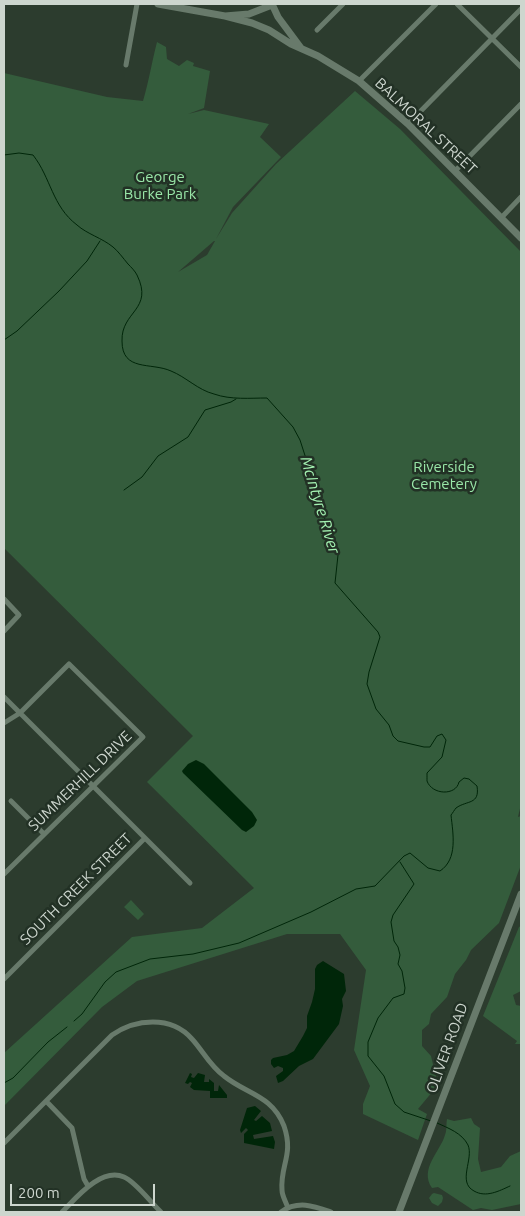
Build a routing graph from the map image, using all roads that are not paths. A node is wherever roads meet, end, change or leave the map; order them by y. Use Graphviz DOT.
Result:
graph roads {
  1 [pos="137,4"];
  2 [pos="158,4"];
  3 [pos="272,4"];
  4 [pos="343,4"];
  5 [pos="436,4"];
  6 [pos="457,4"];
  7 [pos="180,6"];
  8 [pos="521,9"];
  9 [pos="225,16"];
  10 [pos="317,30"];
  11 [pos="493,38"];
  12 [pos="302,48"];
  13 [pos="126,65"];
  14 [pos="521,67"];
  15 [pos="359,81"];
  16 [pos="521,104"];
  17 [pos="408,124"];
  18 [pos="454,171"];
  19 [pos="521,198"];
  20 [pos="502,217"];
  21 [pos="521,238"];
  22 [pos="4,599"];
  23 [pos="4,631"];
  24 [pos="4,697"];
  25 [pos="20,713"];
  26 [pos="4,723"];
  27 [pos="93,785"];
  28 [pos="11,801"];
  29 [pos="44,834"];
  30 [pos="145,838"];
  31 [pos="4,874"];
  32 [pos="190,883"];
  33 [pos="521,894"];
  34 [pos="4,979"];
  35 [pos="46,1101"];
  36 [pos="4,1143"];
  37 [pos="88,1186"];
  38 [pos="288,1208"];
  39 [pos="62,1212"];
  40 [pos="161,1212"];
  41 [pos="281,1212"];
  42 [pos="331,1212"];
  43 [pos="399,1212"];
  1 -- 13 [label="street"];
  2 -- 7 [label="main road"];
  3 -- 9 [label="main road"];
  3 -- 12 [label="main road"];
  4 -- 10 [label="street"];
  5 -- 15 [label="street"];
  6 -- 11 [label="street"];
  7 -- 9 [label="main road"];
  8 -- 11 [label="street"];
  9 -- 12 [label="main road, BALMORAL STREET"];
  11 -- 14 [label="street"];
  11 -- 17 [label="street"];
  12 -- 15 [label="main road, BALMORAL STREET"];
  15 -- 17 [label="main road, BALMORAL STREET"];
  16 -- 18 [label="street"];
  17 -- 18 [label="main road, BALMORAL STREET"];
  18 -- 20 [label="main road, BALMORAL STREET"];
  19 -- 20 [label="street"];
  20 -- 21 [label="main road, BALMORAL STREET"];
  22 -- 23 [label="street"];
  24 -- 25 [label="street"];
  25 -- 26 [label="street"];
  25 -- 27 [label="street"];
  25 -- 27 [label="street, SUMMERHILL DRIVE"];
  27 -- 29 [label="street, SUMMERHILL DRIVE"];
  27 -- 30 [label="street"];
  28 -- 29 [label="street"];
  29 -- 31 [label="street, SUMMERHILL DRIVE"];
  30 -- 32 [label="street"];
  30 -- 34 [label="street, SOUTH CREEK STREET"];
  33 -- 43 [label="main road, OLIVER ROAD"];
  35 -- 36 [label="street"];
  35 -- 37 [label="street"];
  35 -- 38 [label="street"];
  37 -- 39 [label="street"];
  37 -- 40 [label="street"];
  38 -- 41 [label="street"];
  38 -- 42 [label="street"];
}
